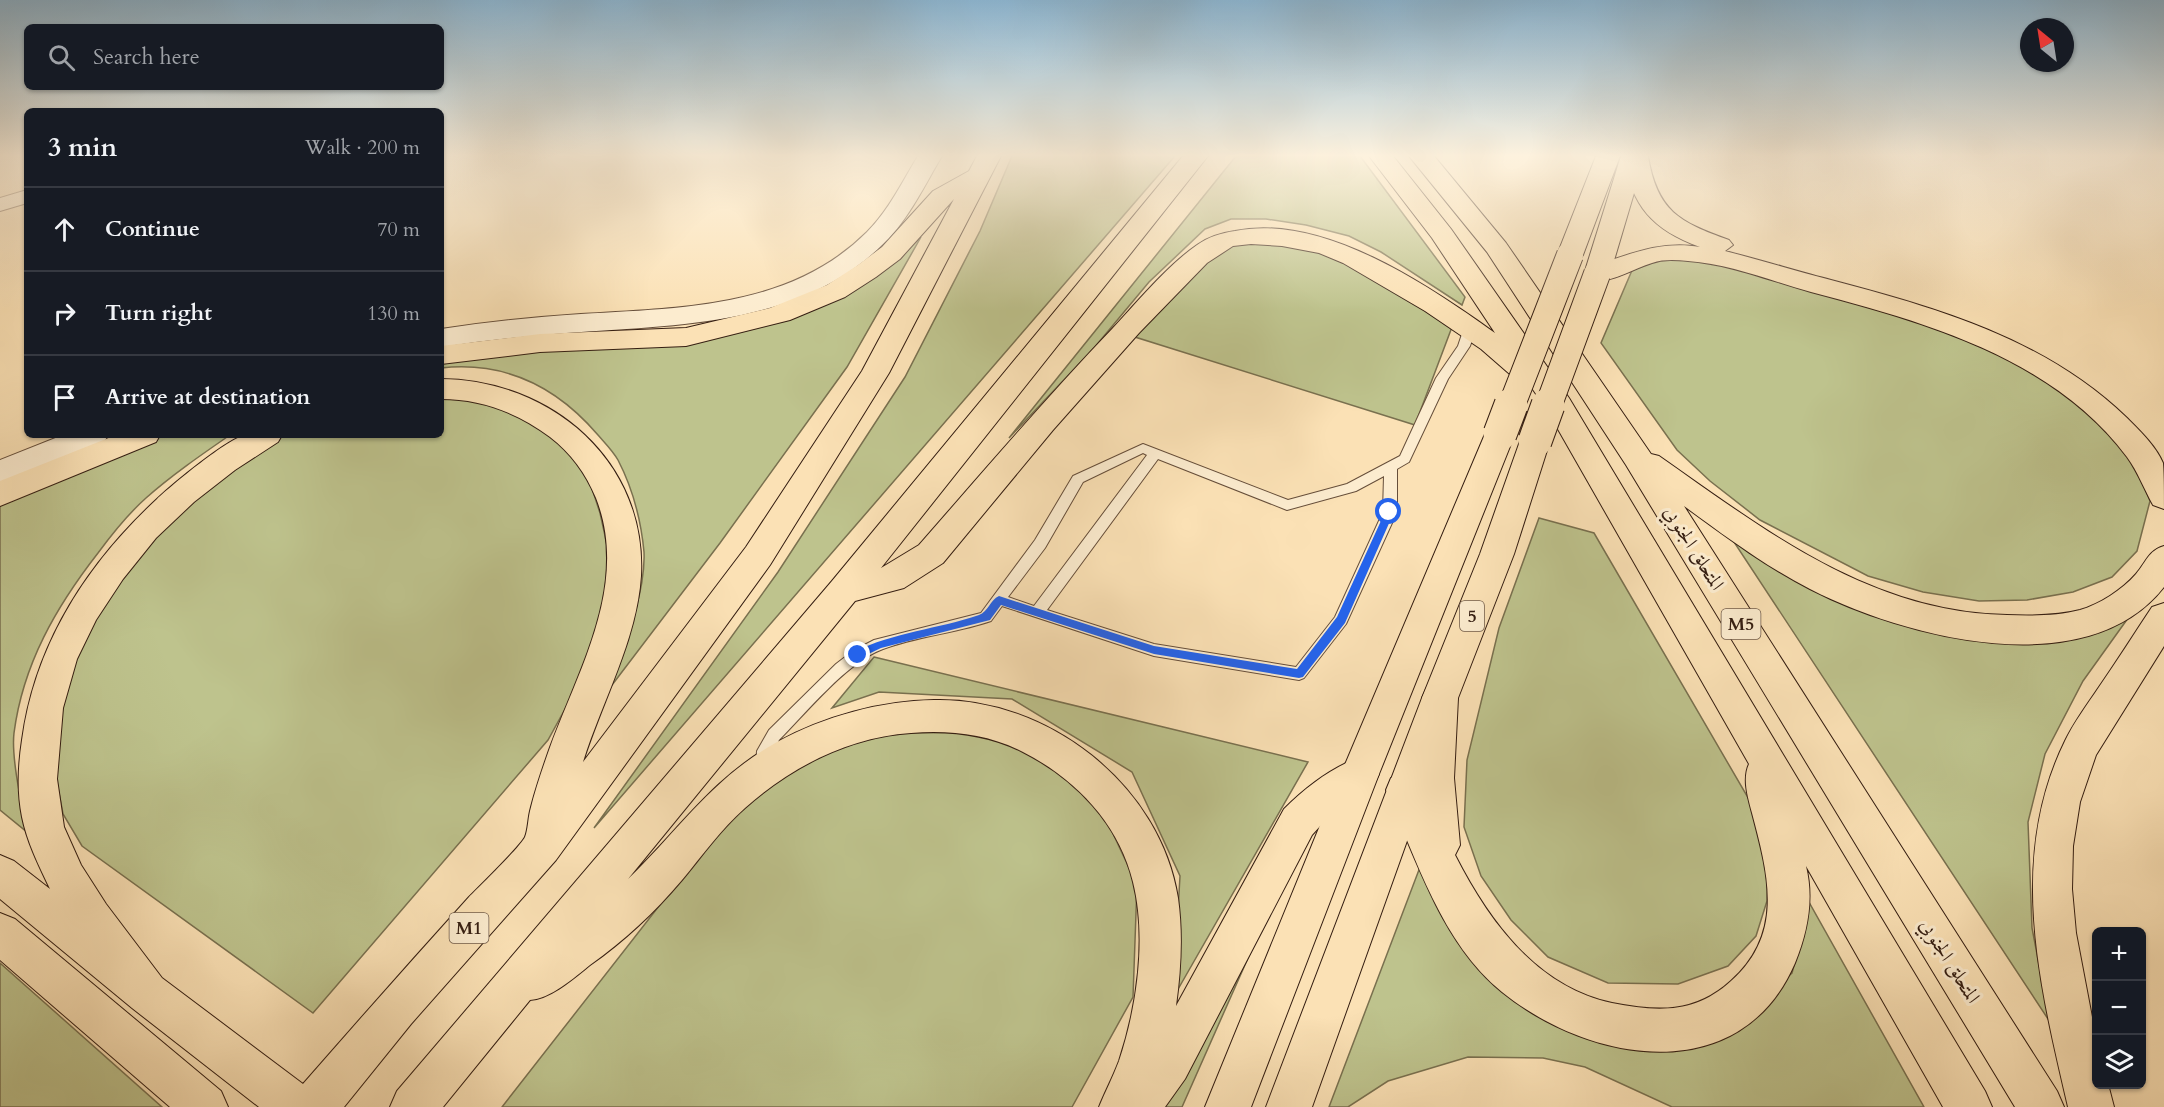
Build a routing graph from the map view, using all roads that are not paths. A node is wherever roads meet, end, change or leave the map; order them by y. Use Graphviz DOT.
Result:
graph roads {
  1 [pos="898,208"];
  2 [pos="930,208"];
  3 [pos="963,208"];
  4 [pos="1154,208"];
  5 [pos="1422,208"];
  6 [pos="1464,208"];
  7 [pos="1598,208"];
  8 [pos="1607,208"];
  9 [pos="1652,208"];
  10 [pos="1597,274"];
  11 [pos="1470,328"];
  12 [pos="444,338"];
  13 [pos="444,355"];
  14 [pos="444,389"];
  15 [pos="1559,405"];
  16 [pos="85,438"];
  17 [pos="138,438"];
  18 [pos="262,438"];
  19 [pos="1155,453"];
  20 [pos="1637,457"];
  21 [pos="2164,457"];
  22 [pos="1391,467"];
  23 [pos="0,472"];
  24 [pos="0,494"];
  25 [pos="2164,497"];
  26 [pos="2163,566"];
  27 [pos="844,590"];
  28 [pos="999,600"];
  29 [pos="1037,612"];
  30 [pos="2164,617"];
  31 [pos="1440,698"];
  32 [pos="1763,752"];
  33 [pos="763,770"];
  34 [pos="1360,774"];
  35 [pos="1405,790"];
  36 [pos="542,847"];
  37 [pos="1443,871"];
  38 [pos="0,874"];
  39 [pos="0,933"];
  40 [pos="147,993"];
  41 [pos="504,996"];
  42 [pos="205,1107"];
  43 [pos="296,1107"];
  44 [pos="314,1107"];
  45 [pos="413,1107"];
  46 [pos="1122,1107"];
  47 [pos="1138,1107"];
  48 [pos="1228,1107"];
  49 [pos="1289,1107"];
  50 [pos="1969,1107"];
  51 [pos="2041,1107"];
  52 [pos="2091,1107"];
  1 -- 12 [label="street"];
  2 -- 13 [label="main road"];
  3 -- 36 [label="main road"];
  4 -- 27 [label="main road"];
  5 -- 15 [label="main road, M5"];
  6 -- 20 [label="main road, المتحلق الجنوبي / M5"];
  7 -- 34 [label="main road, 5, bridge"];
  8 -- 10 [label="main road, 5"];
  9 -- 21 [label="main road"];
  10 -- 25 [label="main road"];
  10 -- 31 [label="main road, 5, bridge"];
  11 -- 15 [label="main road"];
  11 -- 22 [label="lane"];
  11 -- 27 [label="main road"];
  14 -- 36 [label="main road"];
  15 -- 32 [label="main road, M5"];
  16 -- 23 [label="street"];
  17 -- 24 [label="main road"];
  18 -- 40 [label="main road"];
  19 -- 22 [label="lane"];
  19 -- 28 [label="lane"];
  19 -- 29 [label="lane"];
  20 -- 26 [label="main road"];
  20 -- 51 [label="main road, المتحلق الجنوبي / M5"];
  22 -- 29 [label="lane"];
  27 -- 41 [label="main road"];
  28 -- 29 [label="lane"];
  28 -- 33 [label="lane"];
  30 -- 52 [label="main road"];
  31 -- 35 [label="main road, 5"];
  31 -- 37 [label="main road"];
  32 -- 37 [label="main road"];
  32 -- 50 [label="main road, M5"];
  33 -- 41 [label="main road"];
  33 -- 46 [label="main road"];
  34 -- 47 [label="main road"];
  34 -- 48 [label="main road, 5"];
  35 -- 37 [label="main road"];
  35 -- 49 [label="main road, 5"];
  36 -- 44 [label="main road, M1"];
  38 -- 40 [label="main road"];
  39 -- 42 [label="main road"];
  40 -- 43 [label="main road"];
  41 -- 45 [label="main road"];
}
